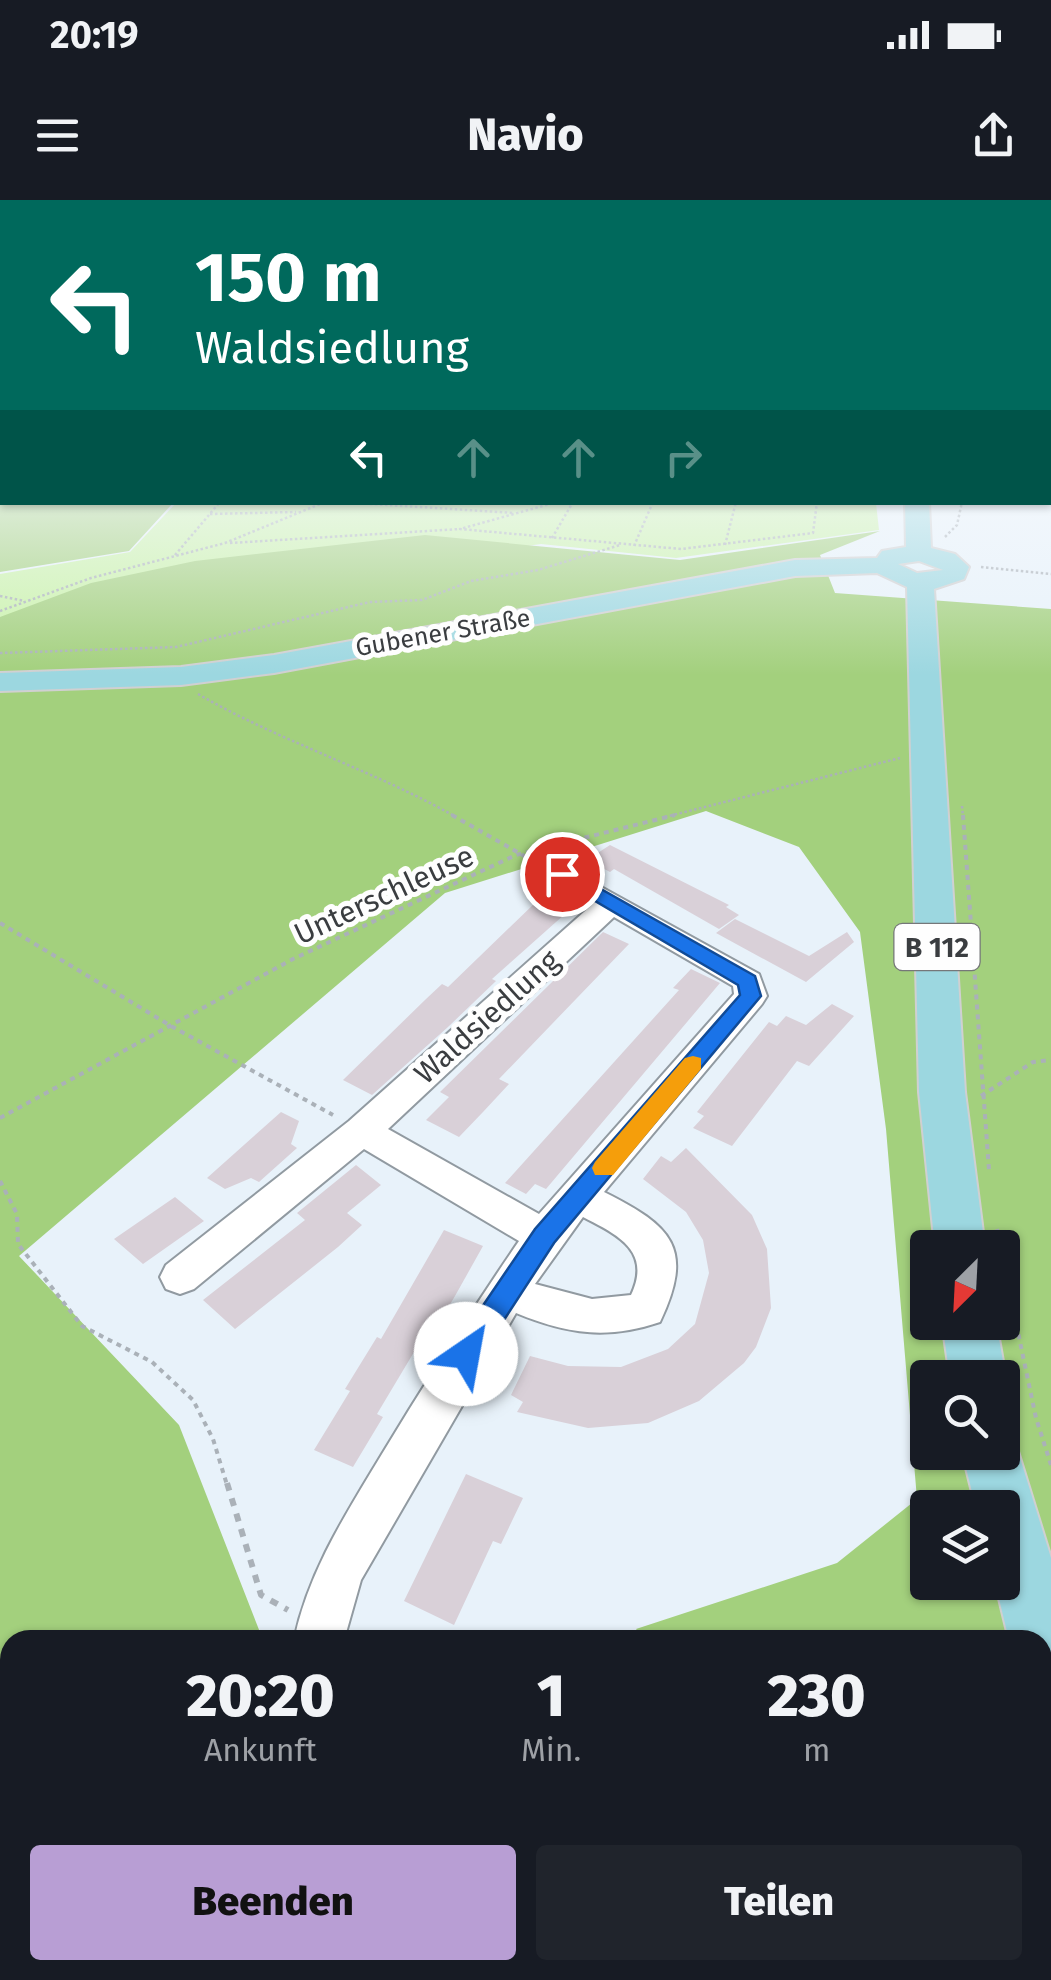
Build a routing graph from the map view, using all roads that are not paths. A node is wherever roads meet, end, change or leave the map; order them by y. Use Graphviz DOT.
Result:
graph roads {
  1 [pos="919,509"];
  2 [pos="931,548"];
  3 [pos="884,564"];
  4 [pos="920,581"];
  5 [pos="0,682"];
  6 [pos="562,874"];
  7 [pos="612,903"];
  8 [pos="362,1131"];
  9 [pos="579,1197"];
  10 [pos="958,1230"];
  11 [pos="544,1236"];
  12 [pos="180,1277"];
  13 [pos="507,1290"];
  14 [pos="1013,1470"];
  15 [pos="321,1630"];
  16 [pos="1040,1630"];
  1 -- 2 [label="main road"];
  2 -- 3 [label="main road"];
  2 -- 4 [label="main road"];
  3 -- 4 [label="main road"];
  3 -- 5 [label="main road, Gubener Straße"];
  4 -- 10 [label="main road, B 112"];
  6 -- 7 [label="street"];
  7 -- 8 [label="street, Waldsiedlung"];
  7 -- 9 [label="street"];
  8 -- 11 [label="street"];
  8 -- 12 [label="street, Waldsiedlung"];
  9 -- 11 [label="street"];
  9 -- 13 [label="street"];
  11 -- 13 [label="street"];
  13 -- 15 [label="street"];
  14 -- 16 [label="main road"];
}
